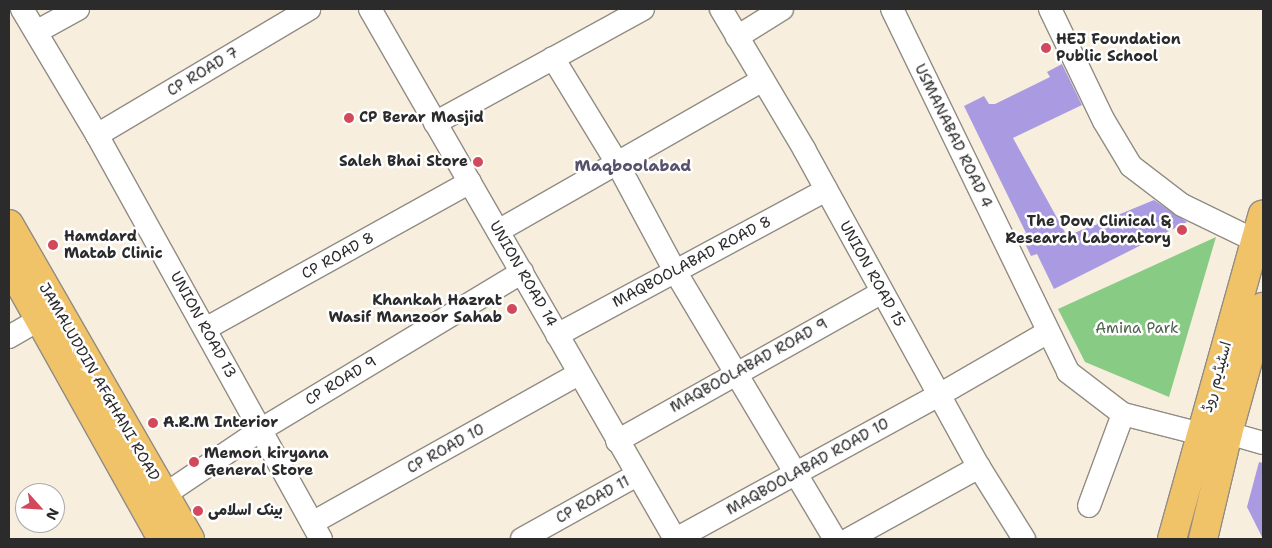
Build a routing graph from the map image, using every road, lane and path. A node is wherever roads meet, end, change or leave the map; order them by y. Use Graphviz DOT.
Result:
graph roads {
  1 [pos="22,9"];
  2 [pos="78,9"];
  3 [pos="309,9"];
  4 [pos="370,9"];
  5 [pos="643,9"];
  6 [pos="721,9"];
  7 [pos="782,9"];
  8 [pos="892,9"];
  9 [pos="1050,9"];
  10 [pos="36,32"];
  11 [pos="737,37"];
  12 [pos="553,58"];
  13 [pos="763,80"];
  14 [pos="435,123"];
  15 [pos="98,135"];
  16 [pos="618,163"];
  17 [pos="470,182"];
  18 [pos="826,190"];
  19 [pos="1263,214"];
  20 [pos="9,224"];
  21 [pos="498,231"];
  22 [pos="1256,241"];
  23 [pos="9,265"];
  24 [pos="675,271"];
  25 [pos="522,272"];
  26 [pos="882,292"];
  27 [pos="1263,307"];
  28 [pos="40,319"];
  29 [pos="205,329"];
  30 [pos="1048,332"];
  31 [pos="557,335"];
  32 [pos="9,337"];
  33 [pos="737,373"];
  34 [pos="579,374"];
  35 [pos="939,395"];
  36 [pos="1123,414"];
  37 [pos="262,429"];
  38 [pos="1228,433"];
  39 [pos="1201,434"];
  40 [pos="617,441"];
  41 [pos="1263,443"];
  42 [pos="979,467"];
  43 [pos="795,474"];
  44 [pos="637,475"];
  45 [pos="164,495"];
  46 [pos="1089,506"];
  47 [pos="317,531"];
  48 [pos="162,539"];
  49 [pos="190,539"];
  50 [pos="522,539"];
  51 [pos="676,539"];
  52 [pos="835,539"];
  53 [pos="849,539"];
  54 [pos="1024,539"];
  55 [pos="1172,539"];
  56 [pos="1203,539"];
  1 -- 10 [label="street, UNION ROAD 13"];
  2 -- 10 [label="street"];
  3 -- 15 [label="street, CP ROAD 7"];
  4 -- 14 [label="street, UNION ROAD 14"];
  5 -- 12 [label="street"];
  6 -- 11 [label="street, UNION ROAD 15"];
  7 -- 11 [label="street"];
  8 -- 30 [label="street, USMANABAD ROAD 4"];
  9 -- 22 [label="street"];
  10 -- 15 [label="street, UNION ROAD 13"];
  11 -- 13 [label="street, UNION ROAD 15"];
  12 -- 14 [label="street"];
  12 -- 16 [label="street"];
  13 -- 16 [label="street"];
  13 -- 18 [label="street, UNION ROAD 15"];
  14 -- 17 [label="street, UNION ROAD 14"];
  15 -- 29 [label="street, UNION ROAD 13"];
  16 -- 21 [label="street"];
  16 -- 24 [label="street"];
  17 -- 21 [label="street, UNION ROAD 14"];
  17 -- 29 [label="street, CP ROAD 8"];
  18 -- 24 [label="street, MAQBOOLABAD ROAD 8"];
  18 -- 26 [label="street, UNION ROAD 15"];
  19 -- 22 [label="main road, اسٹیڈیم روڈ"];
  20 -- 45 [label="main road, JAMALUDDIN AFGHANI ROAD"];
  21 -- 25 [label="street, UNION ROAD 14"];
  22 -- 39 [label="main road, اسٹیڈیم روڈ"];
  23 -- 28 [label="main road, JAMALUDDIN AFGHANI ROAD"];
  24 -- 31 [label="street, MAQBOOLABAD ROAD 8"];
  24 -- 33 [label="street"];
  25 -- 31 [label="street, UNION ROAD 14"];
  25 -- 37 [label="street, CP ROAD 9"];
  26 -- 33 [label="street, MAQBOOLABAD ROAD 9"];
  26 -- 35 [label="street, UNION ROAD 15"];
  27 -- 38 [label="main road, اسٹیڈیم روڈ"];
  28 -- 32 [label="street"];
  28 -- 48 [label="main road, JAMALUDDIN AFGHANI ROAD"];
  29 -- 37 [label="street, UNION ROAD 13"];
  30 -- 35 [label="street, MAQBOOLABAD ROAD 10"];
  30 -- 36 [label="street, USMANABAD ROAD 4"];
  31 -- 34 [label="street, UNION ROAD 14"];
  33 -- 40 [label="street, MAQBOOLABAD ROAD 9"];
  33 -- 43 [label="street"];
  34 -- 40 [label="street, UNION ROAD 14"];
  34 -- 47 [label="street, CP ROAD 10"];
  35 -- 42 [label="street, UNION ROAD 15"];
  35 -- 43 [label="street, MAQBOOLABAD ROAD 10"];
  36 -- 39 [label="street, USMANABAD ROAD 4"];
  36 -- 46 [label="street"];
  37 -- 45 [label="street, CP ROAD 9"];
  37 -- 47 [label="street, UNION ROAD 13"];
  38 -- 41 [label="street"];
  38 -- 56 [label="main road, اسٹیڈیم روڈ"];
  39 -- 55 [label="main road, اسٹیڈیم روڈ"];
  40 -- 44 [label="street, UNION ROAD 14"];
  42 -- 53 [label="street"];
  42 -- 54 [label="street, UNION ROAD 15"];
  43 -- 51 [label="street, MAQBOOLABAD ROAD 10"];
  43 -- 52 [label="street"];
  44 -- 50 [label="street, CP ROAD 11"];
  44 -- 51 [label="street, UNION ROAD 14"];
  45 -- 49 [label="main road, JAMALUDDIN AFGHANI ROAD"];
}
